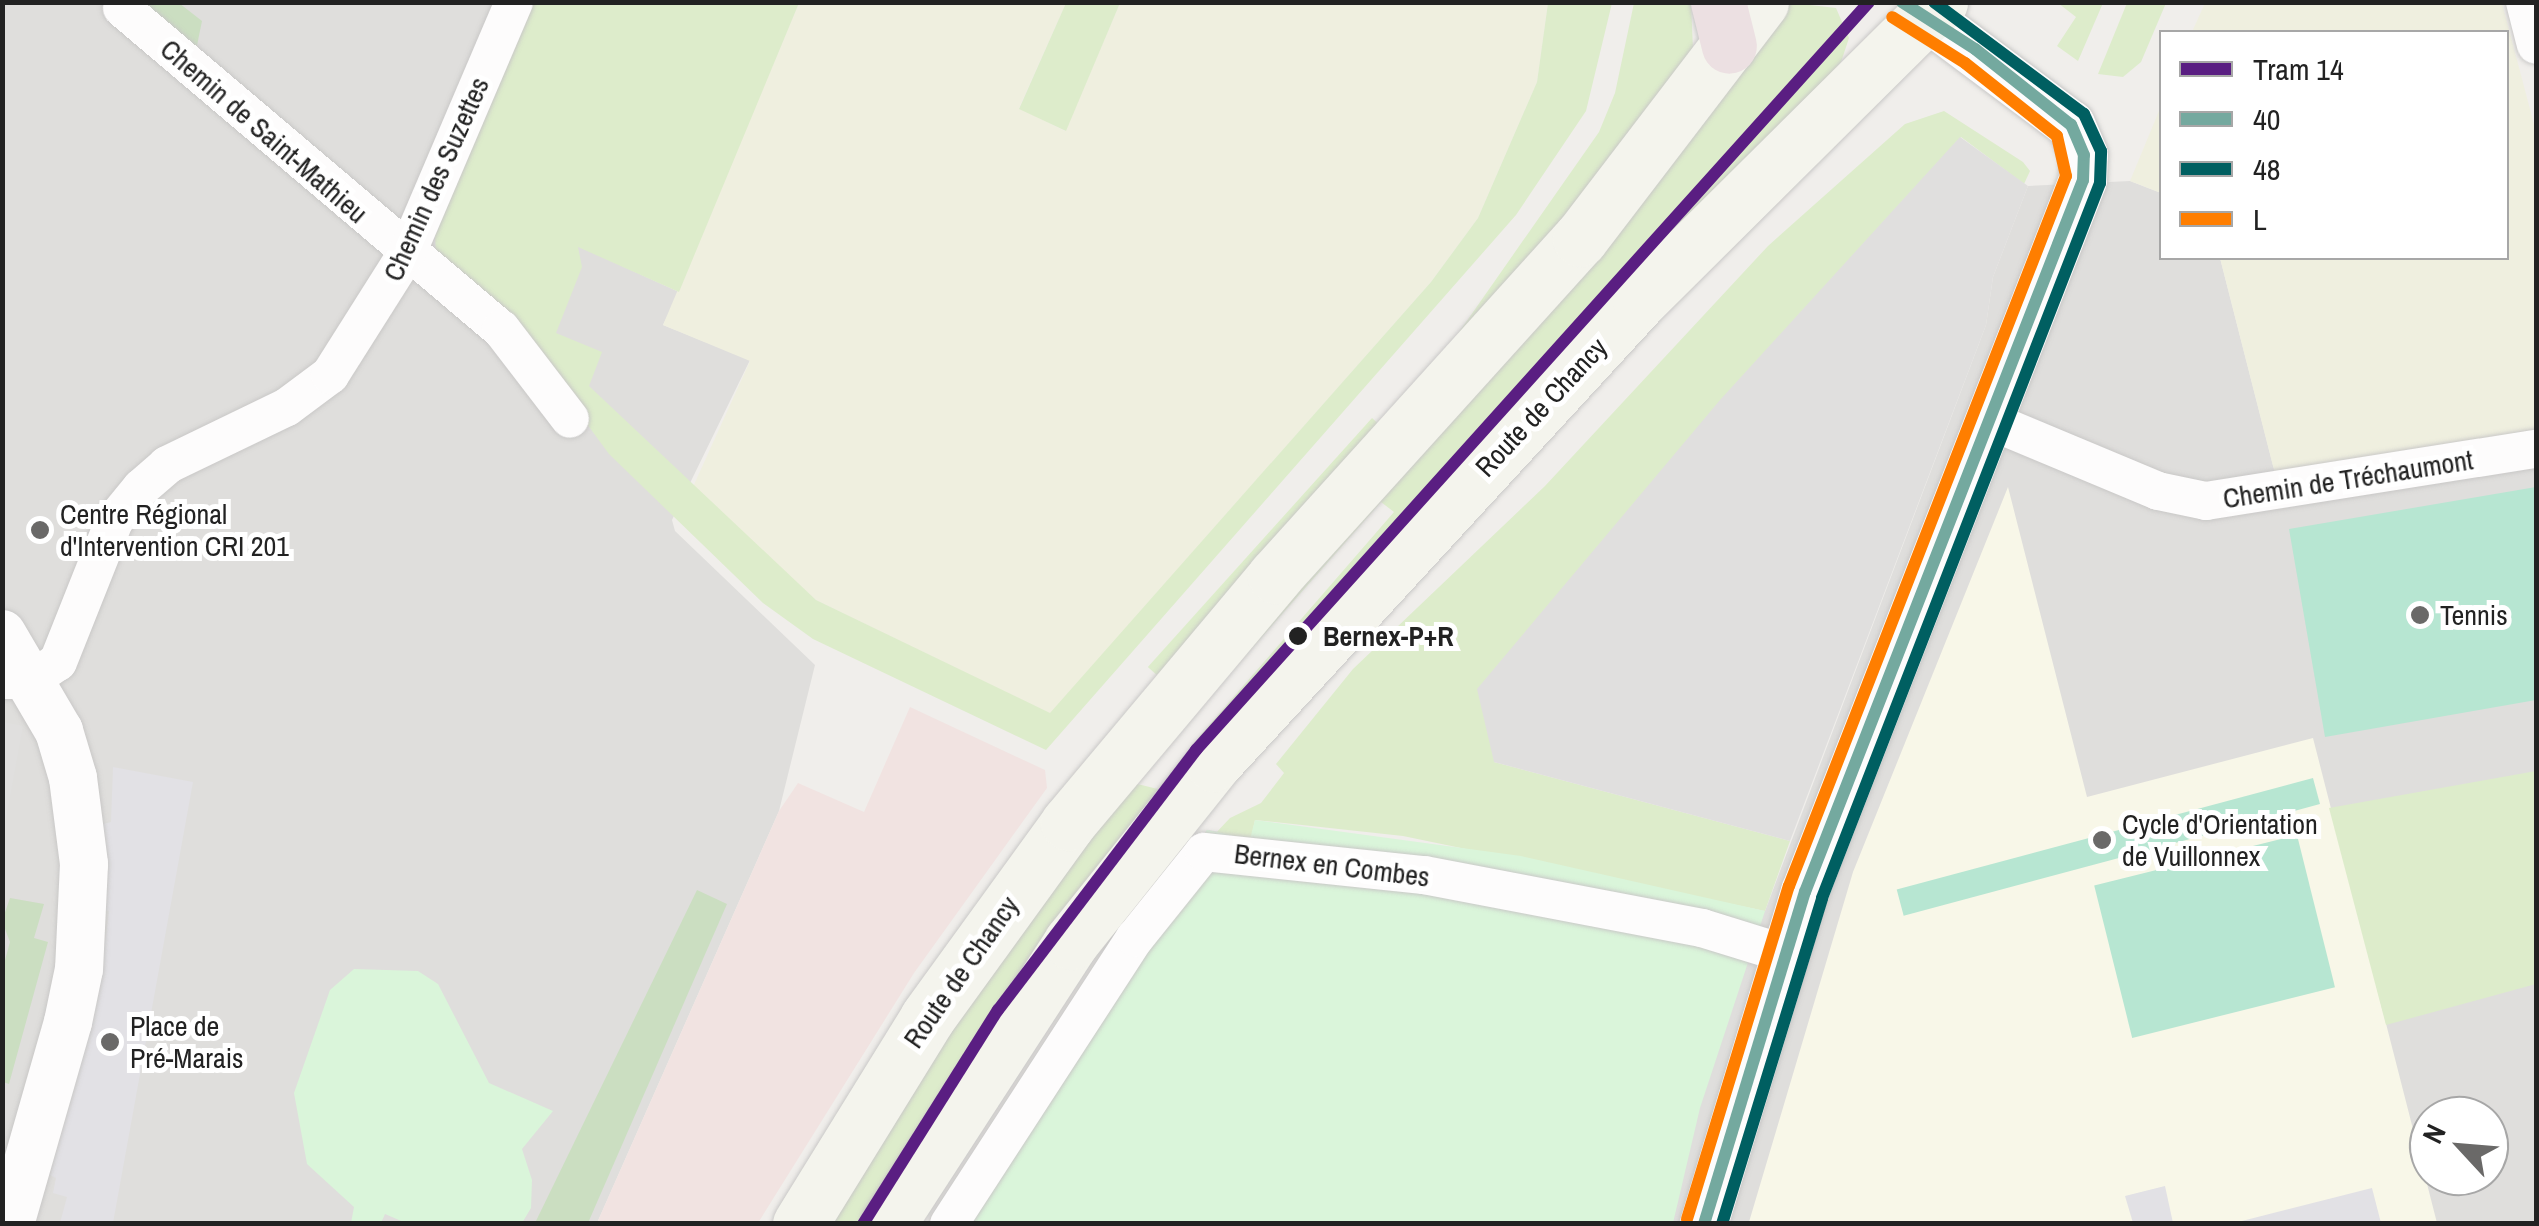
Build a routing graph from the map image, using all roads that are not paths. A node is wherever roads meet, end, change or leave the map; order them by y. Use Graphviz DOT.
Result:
graph roads {
  1 [pos="514,2"];
  2 [pos="1762,2"];
  3 [pos="2525,2"];
  4 [pos="1923,6"];
  5 [pos="122,8"];
  6 [pos="1723,24"];
  7 [pos="2536,45"];
  8 [pos="407,253"];
  9 [pos="570,418"];
  10 [pos="1993,422"];
  11 [pos="2536,448"];
  12 [pos="2,634"];
  13 [pos="17,680"];
  14 [pos="1783,953"];
  15 [pos="10,1224"];
  16 [pos="800,1224"];
  17 [pos="888,1224"];
  18 [pos="949,1224"];
  19 [pos="1704,1224"];
  1 -- 8 [label="street, Chemin des Suzettes"];
  2 -- 6 [label="main road, Route de Chancy"];
  3 -- 7 [label="street"];
  4 -- 10 [label="street"];
  4 -- 17 [label="main road, Route de Chancy"];
  5 -- 8 [label="street, Chemin de Saint-Mathieu"];
  6 -- 16 [label="main road, Route de Chancy"];
  8 -- 9 [label="street, Chemin de Saint-Mathieu"];
  8 -- 13 [label="street, Chemin des Suzettes"];
  10 -- 11 [label="street, Chemin de Tréchaumont"];
  10 -- 14 [label="street"];
  12 -- 13 [label="street"];
  13 -- 15 [label="street"];
  14 -- 18 [label="street, Bernex en Combes"];
  14 -- 19 [label="street"];
}
